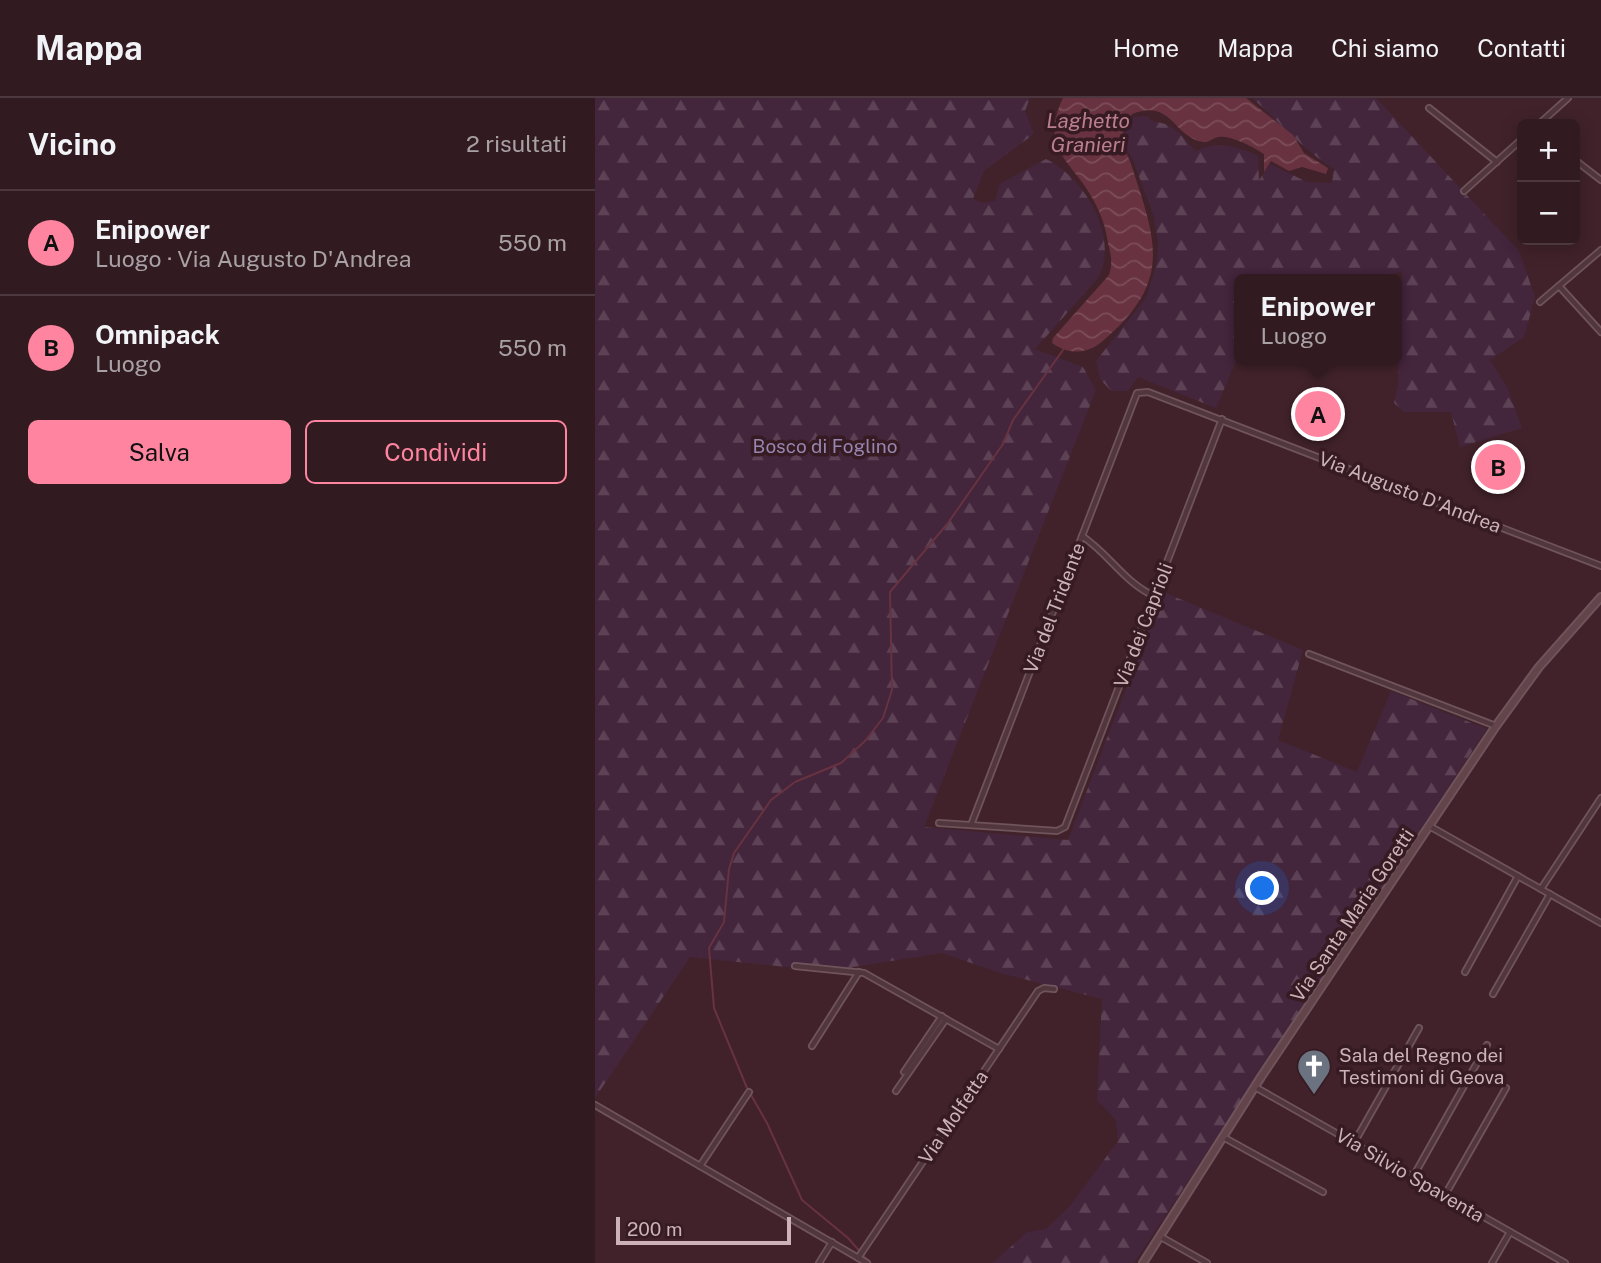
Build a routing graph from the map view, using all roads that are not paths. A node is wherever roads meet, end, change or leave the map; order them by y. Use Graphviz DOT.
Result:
graph roads {
  1 [pos="1568,98"];
  2 [pos="1429,108"];
  3 [pos="1545,119"];
  4 [pos="1517,144"];
  5 [pos="1497,162"];
  6 [pos="1580,164"];
  7 [pos="1601,180"];
  8 [pos="1464,191"];
  9 [pos="1601,250"];
  10 [pos="1559,286"];
  11 [pos="1540,302"];
  12 [pos="1601,332"];
  13 [pos="1139,392"];
  14 [pos="1222,419"];
  15 [pos="1082,536"];
  16 [pos="1601,566"];
  17 [pos="1154,596"];
  18 [pos="1601,597"];
  19 [pos="1309,654"];
  20 [pos="1496,726"];
  21 [pos="1601,798"];
  22 [pos="939,822"];
  23 [pos="971,825"];
  24 [pos="1431,827"];
  25 [pos="1518,877"];
  26 [pos="1541,889"];
  27 [pos="1550,894"];
  28 [pos="1601,923"];
  29 [pos="795,966"];
  30 [pos="859,972"];
  31 [pos="1465,972"];
  32 [pos="1054,989"];
  33 [pos="1493,994"];
  34 [pos="944,1017"];
  35 [pos="1419,1028"];
  36 [pos="1487,1045"];
  37 [pos="812,1046"];
  38 [pos="999,1049"];
  39 [pos="904,1072"];
  40 [pos="1254,1087"];
  41 [pos="1506,1088"];
  42 [pos="896,1091"];
  43 [pos="749,1092"];
  44 [pos="595,1105"];
  45 [pos="1223,1138"];
  46 [pos="1354,1143"];
  47 [pos="699,1166"];
  48 [pos="1413,1177"];
  49 [pos="1323,1192"];
  50 [pos="1445,1195"];
  51 [pos="1510,1232"];
  52 [pos="1161,1237"];
  53 [pos="832,1242"];
  54 [pos="859,1257"];
  55 [pos="819,1263"];
  56 [pos="867,1263"];
  57 [pos="1143,1263"];
  58 [pos="1207,1263"];
  59 [pos="1492,1263"];
  60 [pos="1563,1263"];
  1 -- 3 [label="street"];
  2 -- 5 [label="street"];
  4 -- 5 [label="street"];
  5 -- 8 [label="street"];
  6 -- 7 [label="street"];
  9 -- 10 [label="street"];
  10 -- 11 [label="street"];
  10 -- 12 [label="street"];
  13 -- 14 [label="street, Via Augusto D'Andrea"];
  13 -- 15 [label="street, Via del Tridente"];
  14 -- 16 [label="street, Via Augusto D'Andrea"];
  14 -- 17 [label="street, Via dei Caprioli"];
  15 -- 17 [label="street"];
  15 -- 23 [label="street, Via del Tridente"];
  17 -- 23 [label="street, Via dei Caprioli"];
  18 -- 20 [label="main road, Via Santa Maria Goretti"];
  19 -- 20 [label="street"];
  20 -- 24 [label="main road, Via Santa Maria Goretti"];
  21 -- 26 [label="street"];
  22 -- 23 [label="street"];
  24 -- 25 [label="street"];
  24 -- 40 [label="main road, Via Santa Maria Goretti"];
  25 -- 26 [label="street"];
  25 -- 31 [label="street"];
  26 -- 27 [label="street"];
  27 -- 28 [label="street"];
  27 -- 33 [label="street"];
  29 -- 30 [label="street"];
  30 -- 34 [label="street"];
  30 -- 37 [label="street"];
  32 -- 38 [label="street, Via Molfetta"];
  34 -- 38 [label="street"];
  34 -- 39 [label="street"];
  34 -- 42 [label="street"];
  35 -- 46 [label="street"];
  36 -- 48 [label="street"];
  38 -- 54 [label="street, Via Molfetta"];
  40 -- 45 [label="main road, Via Santa Maria Goretti"];
  40 -- 46 [label="street, Via Silvio Spaventa"];
  41 -- 50 [label="street"];
  43 -- 47 [label="street"];
  44 -- 47 [label="street"];
  45 -- 49 [label="street"];
  45 -- 52 [label="main road, Via Santa Maria Goretti"];
  46 -- 48 [label="street, Via Silvio Spaventa"];
  47 -- 53 [label="street"];
  48 -- 50 [label="street, Via Silvio Spaventa"];
  50 -- 51 [label="street, Via Silvio Spaventa"];
  51 -- 59 [label="street"];
  51 -- 60 [label="street, Via Silvio Spaventa"];
  52 -- 57 [label="main road, Via Santa Maria Goretti"];
  52 -- 58 [label="street"];
  53 -- 54 [label="street"];
  53 -- 55 [label="street"];
  54 -- 56 [label="street"];
}
